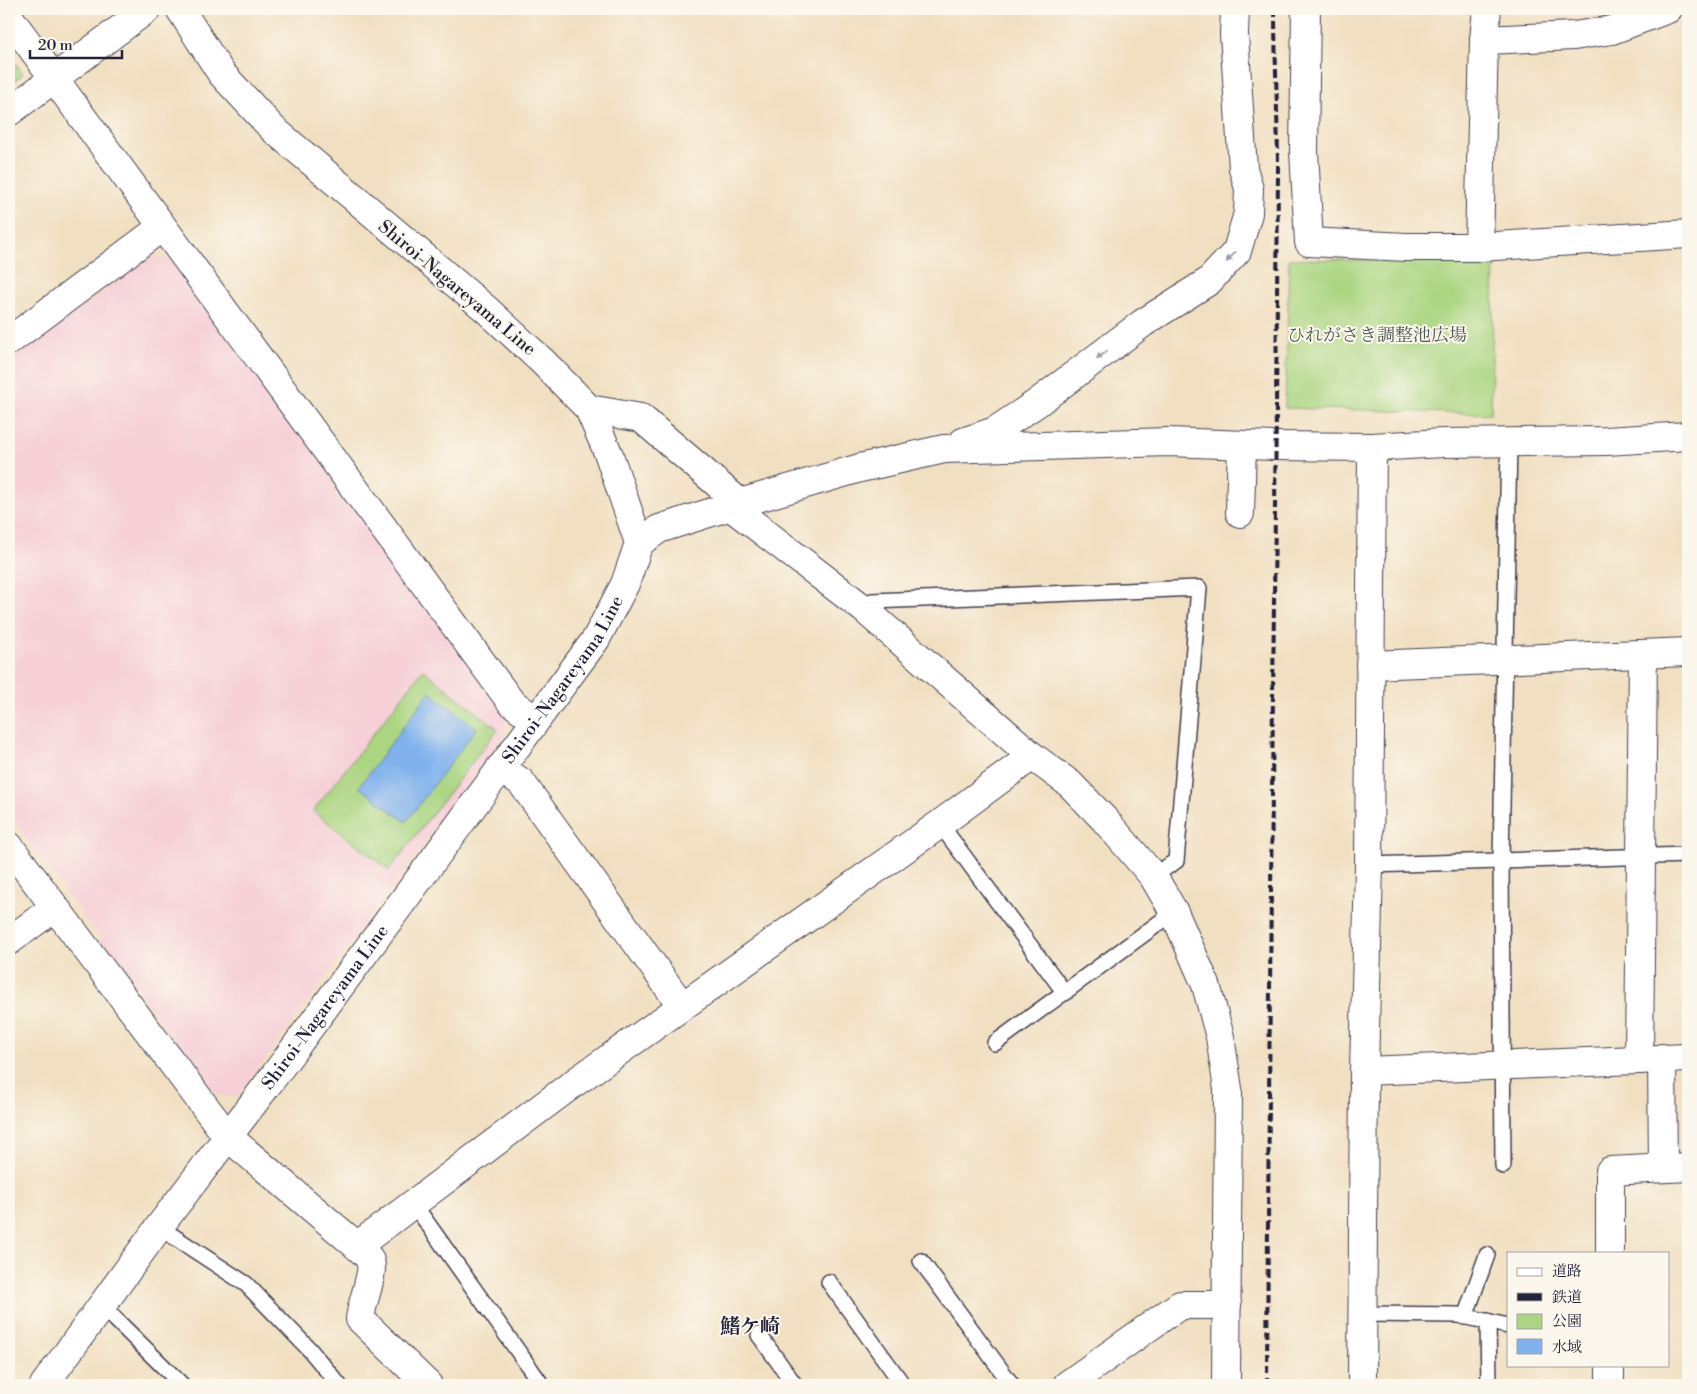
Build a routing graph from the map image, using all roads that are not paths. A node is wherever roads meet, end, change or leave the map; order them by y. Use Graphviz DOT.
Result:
graph roads {
  1 [pos="147,9"];
  2 [pos="180,9"];
  3 [pos="1235,9"];
  4 [pos="1306,9"];
  5 [pos="1488,9"];
  6 [pos="1668,9"];
  7 [pos="9,16"];
  8 [pos="1484,40"];
  9 [pos="54,79"];
  10 [pos="9,112"];
  11 [pos="162,227"];
  12 [pos="1688,234"];
  13 [pos="1478,247"];
  14 [pos="9,341"];
  15 [pos="589,409"];
  16 [pos="1688,436"];
  17 [pos="1509,442"];
  18 [pos="1242,445"];
  19 [pos="1372,447"];
  20 [pos="944,449"];
  21 [pos="735,505"];
  22 [pos="1240,513"];
  23 [pos="639,543"];
  24 [pos="864,609"];
  25 [pos="1688,652"];
  26 [pos="1643,654"];
  27 [pos="1504,660"];
  28 [pos="1370,665"];
  29 [pos="535,720"];
  30 [pos="1032,756"];
  31 [pos="500,768"];
  32 [pos="940,824"];
  33 [pos="9,846"];
  34 [pos="1688,855"];
  35 [pos="1641,856"];
  36 [pos="1501,860"];
  37 [pos="1369,865"];
  38 [pos="1153,876"];
  39 [pos="54,908"];
  40 [pos="1174,912"];
  41 [pos="9,941"];
  42 [pos="1065,992"];
  43 [pos="682,1006"];
  44 [pos="995,1043"];
  45 [pos="1663,1059"];
  46 [pos="1501,1067"];
  47 [pos="1364,1071"];
  48 [pos="227,1136"];
  49 [pos="1503,1166"];
  50 [pos="1675,1167"];
  51 [pos="413,1203"];
  52 [pos="159,1227"];
  53 [pos="357,1246"];
  54 [pos="1610,1252"];
  55 [pos="1487,1255"];
  56 [pos="921,1261"];
  57 [pos="829,1282"];
  58 [pos="1227,1305"];
  59 [pos="103,1307"];
  60 [pos="1362,1314"];
  61 [pos="1465,1317"];
  62 [pos="1488,1321"];
  63 [pos="1507,1326"];
  64 [pos="759,1335"];
  65 [pos="1610,1366"];
  66 [pos="539,1381"];
  67 [pos="44,1385"];
  68 [pos="182,1385"];
  69 [pos="339,1385"];
  70 [pos="428,1385"];
  71 [pos="795,1385"];
  72 [pos="903,1385"];
  73 [pos="1012,1385"];
  74 [pos="1067,1385"];
  75 [pos="1226,1385"];
  76 [pos="1362,1385"];
  77 [pos="1489,1385"];
  78 [pos="1610,1385"];
  1 -- 9 [label="street"];
  2 -- 15 [label="street, Shiroi-Nagareyama Line"];
  3 -- 20 [label="street, one-way"];
  4 -- 13 [label="street"];
  5 -- 8 [label="street"];
  6 -- 8 [label="street"];
  7 -- 9 [label="street"];
  8 -- 13 [label="street"];
  9 -- 10 [label="street"];
  9 -- 11 [label="street"];
  11 -- 14 [label="street"];
  11 -- 29 [label="street"];
  12 -- 13 [label="street"];
  15 -- 21 [label="street"];
  15 -- 23 [label="street, Shiroi-Nagareyama Line"];
  16 -- 17 [label="street"];
  17 -- 19 [label="street"];
  17 -- 27 [label="lane"];
  18 -- 19 [label="street"];
  18 -- 20 [label="street"];
  18 -- 22 [label="street"];
  19 -- 28 [label="street"];
  20 -- 21 [label="street"];
  21 -- 23 [label="street"];
  21 -- 24 [label="street"];
  23 -- 29 [label="street, Shiroi-Nagareyama Line"];
  24 -- 30 [label="street"];
  24 -- 38 [label="lane"];
  25 -- 26 [label="street"];
  26 -- 27 [label="street"];
  26 -- 35 [label="street"];
  27 -- 28 [label="street"];
  27 -- 36 [label="lane"];
  28 -- 37 [label="street"];
  29 -- 31 [label="street, Shiroi-Nagareyama Line"];
  30 -- 32 [label="street"];
  30 -- 38 [label="street"];
  31 -- 43 [label="street"];
  31 -- 48 [label="street, Shiroi-Nagareyama Line"];
  32 -- 42 [label="lane"];
  32 -- 43 [label="street"];
  33 -- 39 [label="street"];
  34 -- 35 [label="lane"];
  35 -- 36 [label="lane"];
  35 -- 45 [label="street"];
  36 -- 37 [label="lane"];
  36 -- 46 [label="lane"];
  37 -- 47 [label="street"];
  38 -- 40 [label="street"];
  39 -- 41 [label="street"];
  39 -- 48 [label="street"];
  40 -- 42 [label="lane"];
  40 -- 58 [label="street"];
  42 -- 44 [label="lane"];
  43 -- 51 [label="street"];
  45 -- 46 [label="street"];
  45 -- 50 [label="street"];
  46 -- 47 [label="street"];
  46 -- 49 [label="lane"];
  47 -- 60 [label="street"];
  48 -- 52 [label="street, Shiroi-Nagareyama Line"];
  48 -- 53 [label="street"];
  50 -- 54 [label="street"];
  51 -- 53 [label="street"];
  51 -- 66 [label="lane"];
  52 -- 59 [label="street, Shiroi-Nagareyama Line"];
  52 -- 69 [label="lane"];
  53 -- 70 [label="street"];
  55 -- 61 [label="lane"];
  56 -- 73 [label="lane"];
  57 -- 72 [label="lane"];
  58 -- 74 [label="street"];
  58 -- 75 [label="street"];
  59 -- 67 [label="street, Shiroi-Nagareyama Line"];
  59 -- 68 [label="lane"];
  60 -- 61 [label="lane"];
  60 -- 76 [label="street"];
  61 -- 62 [label="lane"];
  62 -- 63 [label="lane"];
  62 -- 77 [label="lane"];
  64 -- 71 [label="lane"];
  65 -- 78 [label="street"];
}
